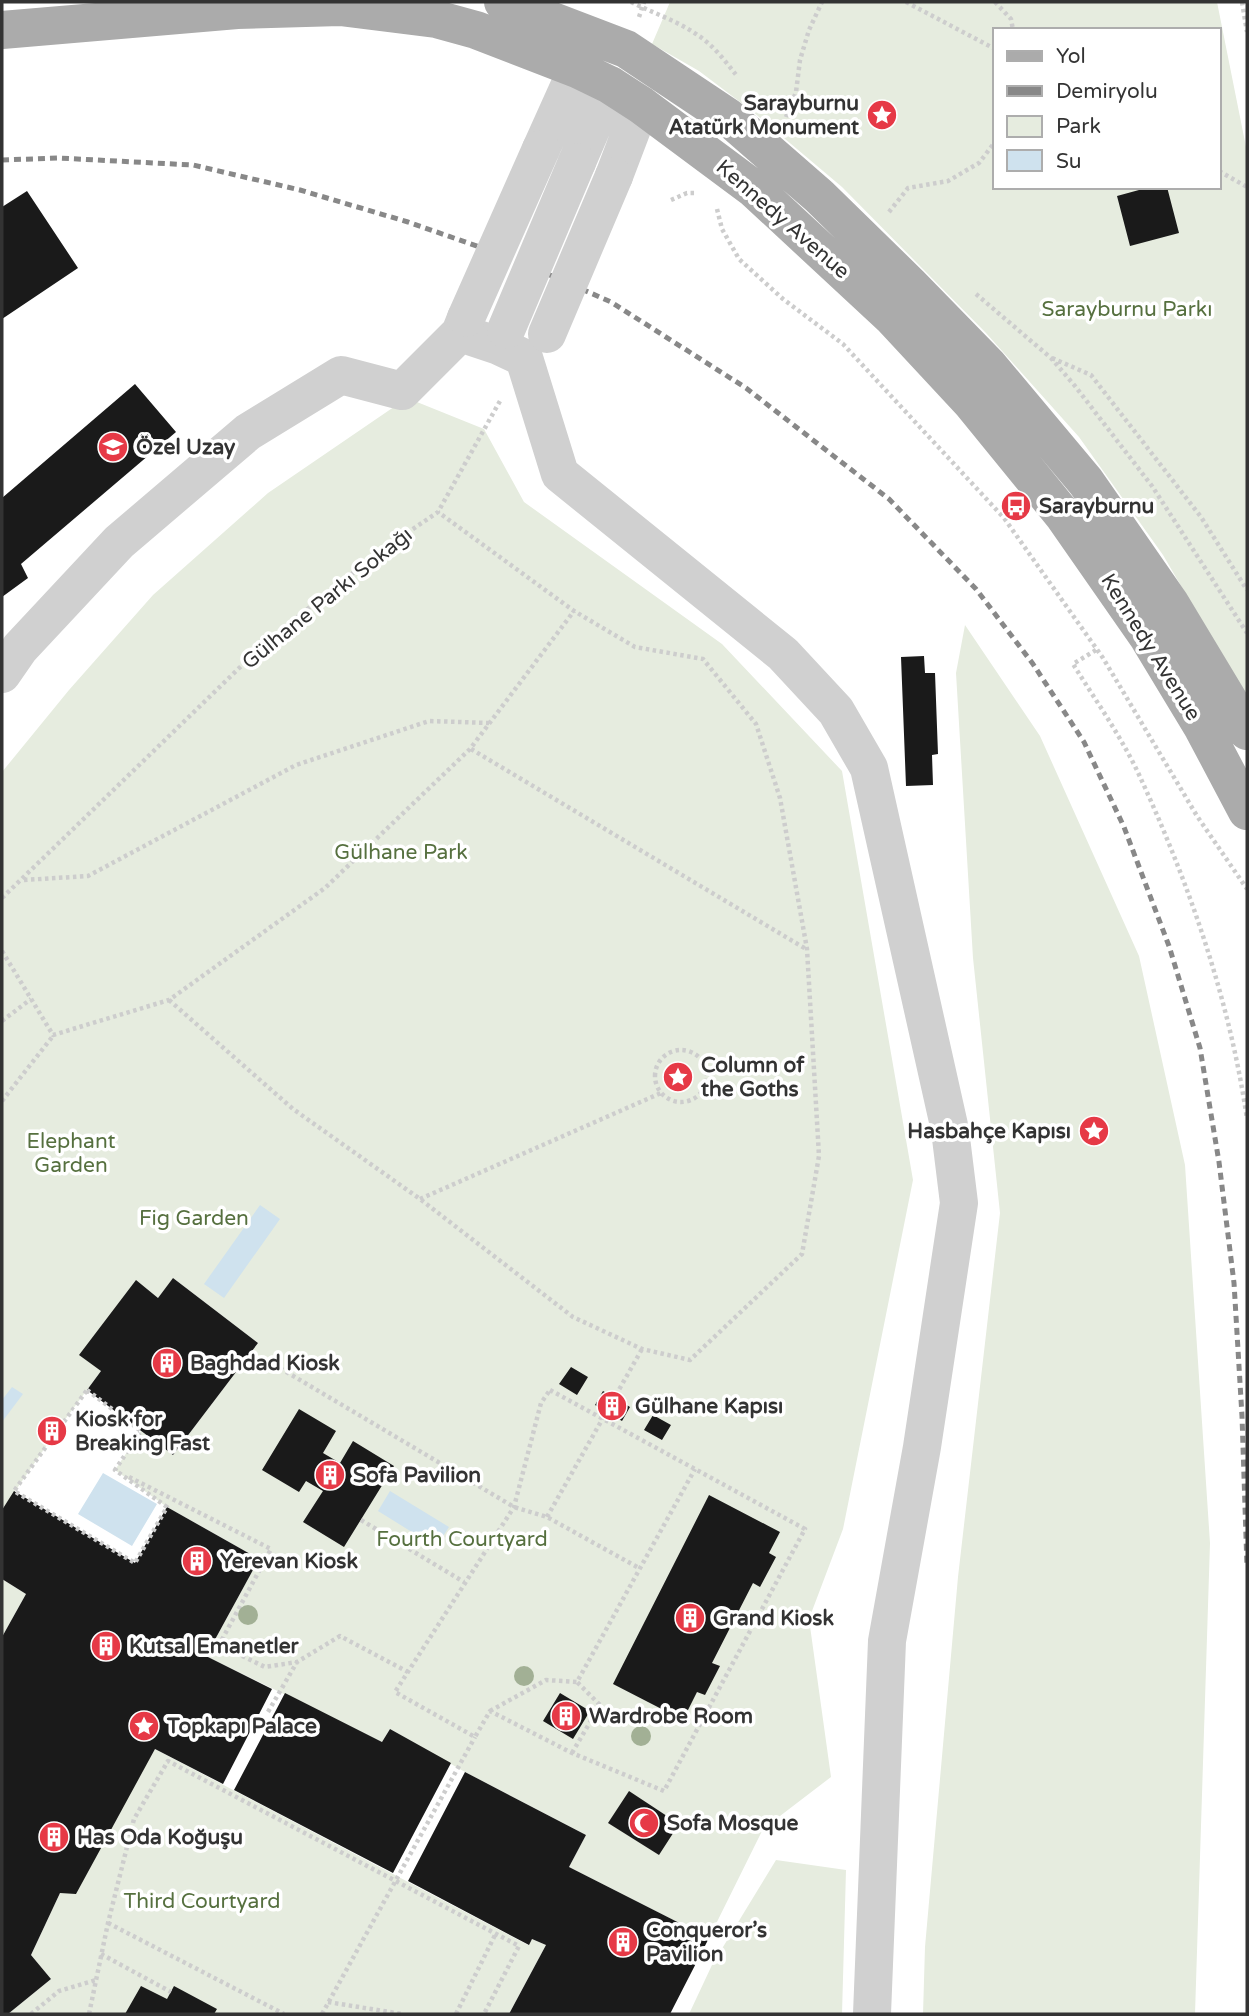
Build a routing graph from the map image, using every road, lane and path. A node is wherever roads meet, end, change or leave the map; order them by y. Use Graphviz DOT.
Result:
graph roads {
  1 [pos="503,2"];
  2 [pos="631,2"];
  3 [pos="822,2"];
  4 [pos="906,2"];
  5 [pos="995,2"];
  6 [pos="1241,2"];
  7 [pos="236,6"];
  8 [pos="642,7"];
  9 [pos="1013,28"];
  10 [pos="2,30"];
  11 [pos="1247,32"];
  12 [pos="993,48"];
  13 [pos="626,50"];
  14 [pos="609,86"];
  15 [pos="785,119"];
  16 [pos="993,145"];
  17 [pos="1221,172"];
  18 [pos="1247,187"];
  19 [pos="700,193"];
  20 [pos="671,200"];
  21 [pos="716,205"];
  22 [pos="889,212"];
  23 [pos="463,326"];
  24 [pos="519,342"];
  25 [pos="1051,358"];
  26 [pos="438,512"];
  27 [pos="1247,590"];
  28 [pos="574,611"];
  29 [pos="1096,650"];
  30 [pos="2,674"];
  31 [pos="489,723"];
  32 [pos="1247,731"];
  33 [pos="470,749"];
  34 [pos="1247,811"];
  35 [pos="23,880"];
  36 [pos="1247,889"];
  37 [pos="2,898"];
  38 [pos="807,949"];
  39 [pos="2,951"];
  40 [pos="31,999"];
  41 [pos="169,1000"];
  42 [pos="2,1021"];
  43 [pos="53,1035"];
  44 [pos="661,1093"];
  45 [pos="2,1101"];
  46 [pos="1247,1119"];
  47 [pos="420,1199"];
  48 [pos="642,1349"];
  49 [pos="268,1361"];
  50 [pos="602,1418"];
  51 [pos="695,1469"];
  52 [pos="115,1470"];
  53 [pos="514,1507"];
  54 [pos="547,1517"];
  55 [pos="361,1520"];
  56 [pos="639,1568"];
  57 [pos="464,1582"];
  58 [pos="297,1662"];
  59 [pos="408,1672"];
  60 [pos="577,1682"];
  61 [pos="490,1711"];
  62 [pos="268,1712"];
  63 [pos="475,1737"];
  64 [pos="572,1754"];
  65 [pos="396,1881"];
  66 [pos="108,1923"];
  67 [pos="496,1933"];
  68 [pos="101,1954"];
  69 [pos="96,1980"];
  70 [pos="171,1992"];
  71 [pos="328,2002"];
  72 [pos="31,2014"];
  73 [pos="89,2014"];
  74 [pos="284,2014"];
  75 [pos="322,2014"];
  76 [pos="402,2014"];
  77 [pos="456,2014"];
  78 [pos="484,2014"];
  79 [pos="872,2014"];
  1 -- 13 [label="main road, Kennedy Avenue"];
  2 -- 8 [label="path"];
  3 -- 15 [label="path"];
  4 -- 12 [label="path"];
  5 -- 9 [label="path"];
  6 -- 11 [label="path"];
  7 -- 10 [label="main road, Kennedy Avenue"];
  7 -- 14 [label="main road, Kennedy Avenue"];
  13 -- 14 [label="main road"];
  13 -- 14 [label="main road"];
  13 -- 32 [label="main road, Kennedy Avenue"];
  14 -- 23 [label="street, bridge"];
  14 -- 24 [label="street, bridge"];
  14 -- 24 [label="street, bridge"];
  14 -- 34 [label="main road, Kennedy Avenue"];
  16 -- 22 [label="path"];
  17 -- 18 [label="path"];
  19 -- 20 [label="path"];
  21 -- 29 [label="path"];
  23 -- 24 [label="street"];
  23 -- 30 [label="street"];
  24 -- 26 [label="path, Gülhane Parkı Sokağı"];
  24 -- 79 [label="street"];
  25 -- 27 [label="path"];
  26 -- 28 [label="path"];
  26 -- 35 [label="path, Gülhane Parkı Sokağı"];
  28 -- 31 [label="path"];
  28 -- 38 [label="path"];
  29 -- 36 [label="path"];
  29 -- 46 [label="path"];
  31 -- 33 [label="path"];
  31 -- 35 [label="path"];
  33 -- 38 [label="path"];
  33 -- 41 [label="path"];
  35 -- 37 [label="path, Gülhane Parkı Sokağı"];
  38 -- 48 [label="path"];
  39 -- 40 [label="path"];
  40 -- 42 [label="path"];
  40 -- 43 [label="path"];
  41 -- 43 [label="path"];
  41 -- 47 [label="path"];
  43 -- 45 [label="path"];
  44 -- 44 [label="path"];
  44 -- 47 [label="path"];
  47 -- 48 [label="path"];
  48 -- 50 [label="path"];
  49 -- 53 [label="path"];
  50 -- 51 [label="path"];
  50 -- 53 [label="path"];
  50 -- 54 [label="path"];
  51 -- 56 [label="path"];
  51 -- 64 [label="path"];
  52 -- 52 [label="path"];
  52 -- 58 [label="path"];
  53 -- 54 [label="path"];
  53 -- 57 [label="path"];
  54 -- 56 [label="path"];
  55 -- 57 [label="path"];
  56 -- 60 [label="path"];
  57 -- 59 [label="path"];
  58 -- 59 [label="path"];
  58 -- 62 [label="path"];
  59 -- 63 [label="path"];
  60 -- 61 [label="path"];
  60 -- 64 [label="path"];
  61 -- 63 [label="path"];
  61 -- 64 [label="path"];
  63 -- 65 [label="path"];
  65 -- 66 [label="path"];
  65 -- 67 [label="path"];
  65 -- 71 [label="path"];
  66 -- 68 [label="path"];
  66 -- 74 [label="path"];
  67 -- 77 [label="path"];
  67 -- 78 [label="path"];
  68 -- 69 [label="path"];
  68 -- 70 [label="path"];
  69 -- 72 [label="path"];
  69 -- 73 [label="path"];
  71 -- 75 [label="path"];
  71 -- 76 [label="path"];
}
